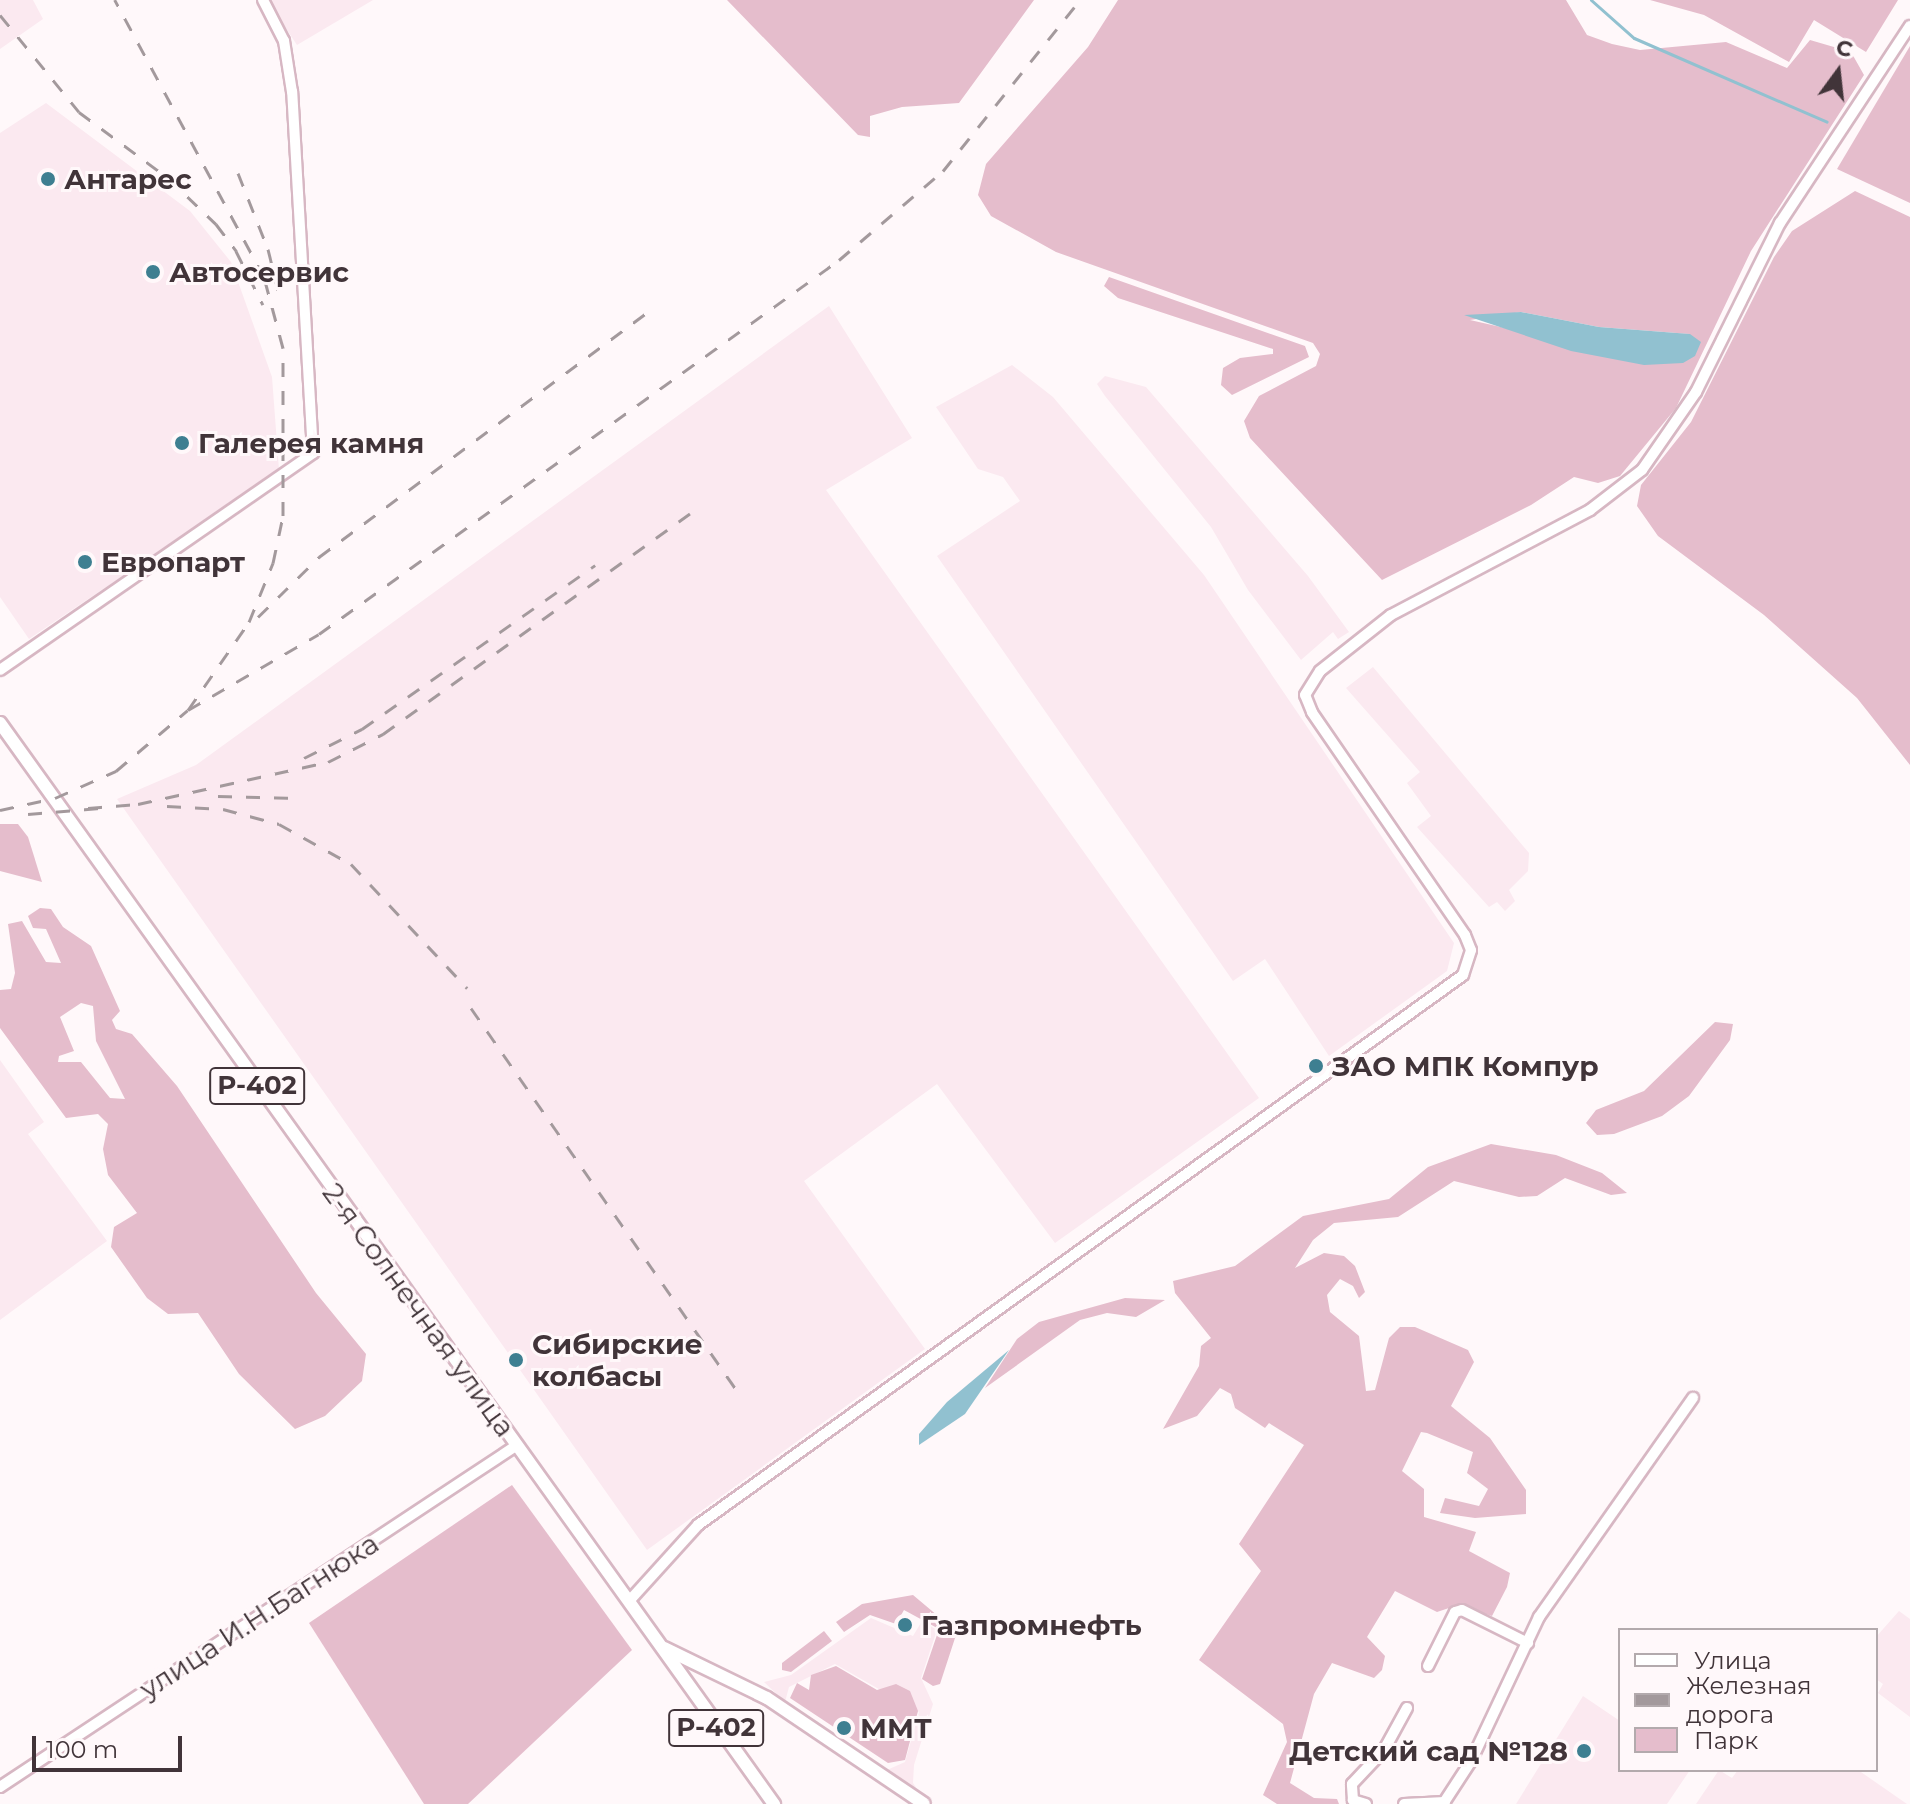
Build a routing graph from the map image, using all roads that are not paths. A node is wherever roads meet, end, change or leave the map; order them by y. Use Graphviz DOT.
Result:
graph roads {
  1 [pos="263,0"];
  2 [pos="1910,26"];
  3 [pos="0,670"];
  4 [pos="0,723"];
  5 [pos="1693,1398"];
  6 [pos="517,1445"];
  7 [pos="631,1599"];
  8 [pos="1528,1643"];
  9 [pos="664,1648"];
  10 [pos="1428,1666"];
  11 [pos="1407,1708"];
  12 [pos="0,1787"];
  13 [pos="1444,1803"];
  14 [pos="774,1804"];
  15 [pos="924,1804"];
  16 [pos="1366,1804"];
  17 [pos="1404,1804"];
  1 -- 3 [label="street"];
  2 -- 7 [label="street"];
  4 -- 6 [label="main road, 2-я Солнечная улица / Р-402"];
  5 -- 8 [label="street"];
  6 -- 7 [label="main road, 2-я Солнечная улица / Р-402"];
  6 -- 12 [label="street, улица И.Н.Багнюка"];
  7 -- 9 [label="main road, 2-я Солнечная улица / Р-402"];
  8 -- 10 [label="street"];
  8 -- 13 [label="street"];
  9 -- 14 [label="main road, Р-402"];
  9 -- 15 [label="main road"];
  11 -- 16 [label="street"];
  13 -- 17 [label="street"];
}
